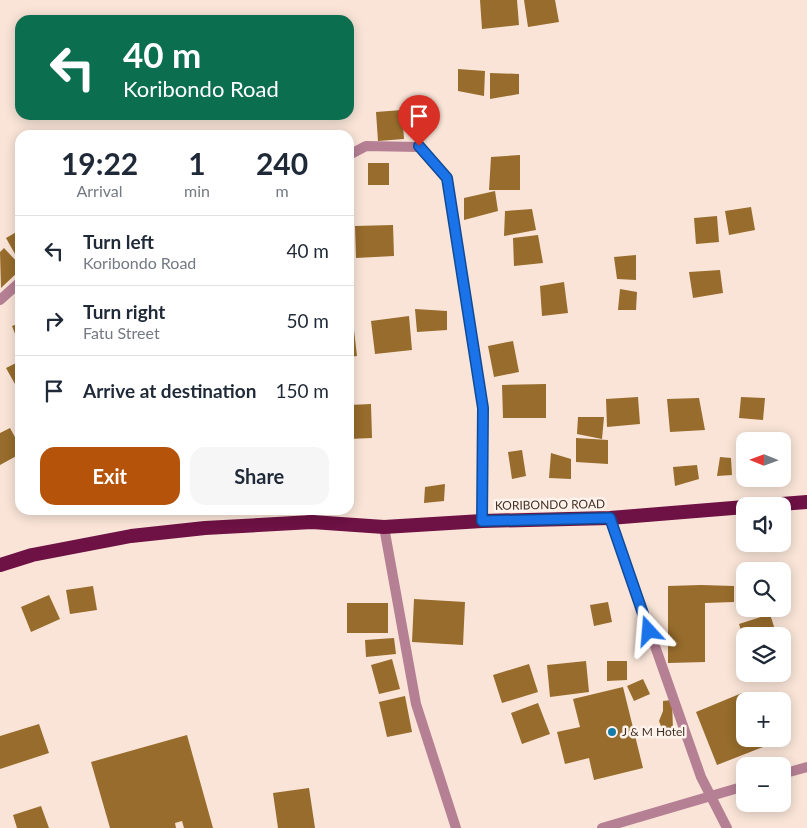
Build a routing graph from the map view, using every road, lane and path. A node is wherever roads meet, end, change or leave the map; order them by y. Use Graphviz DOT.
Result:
graph roads {
  1 [pos="354,152"];
  2 [pos="15,286"];
  3 [pos="0,300"];
  4 [pos="807,502"];
  5 [pos="791,503"];
  6 [pos="736,508"];
  7 [pos="312,516"];
  8 [pos="610,518"];
  9 [pos="482,521"];
  10 [pos="384,526"];
  11 [pos="0,565"];
  12 [pos="807,767"];
  13 [pos="791,771"];
  14 [pos="736,789"];
  15 [pos="712,796"];
  16 [pos="456,828"];
  17 [pos="602,828"];
  18 [pos="727,828"];
  1 -- 9 [label="street"];
  2 -- 3 [label="street"];
  4 -- 5 [label="highway"];
  6 -- 8 [label="highway, KORIBONDO ROAD"];
  7 -- 10 [label="highway, KORIBONDO ROAD"];
  7 -- 11 [label="highway, KORIBONDO ROAD"];
  8 -- 9 [label="highway, KORIBONDO ROAD"];
  8 -- 15 [label="street"];
  9 -- 10 [label="highway, KORIBONDO ROAD"];
  10 -- 16 [label="street"];
  12 -- 13 [label="street"];
  14 -- 15 [label="street"];
  15 -- 17 [label="street"];
  15 -- 18 [label="street"];
}
